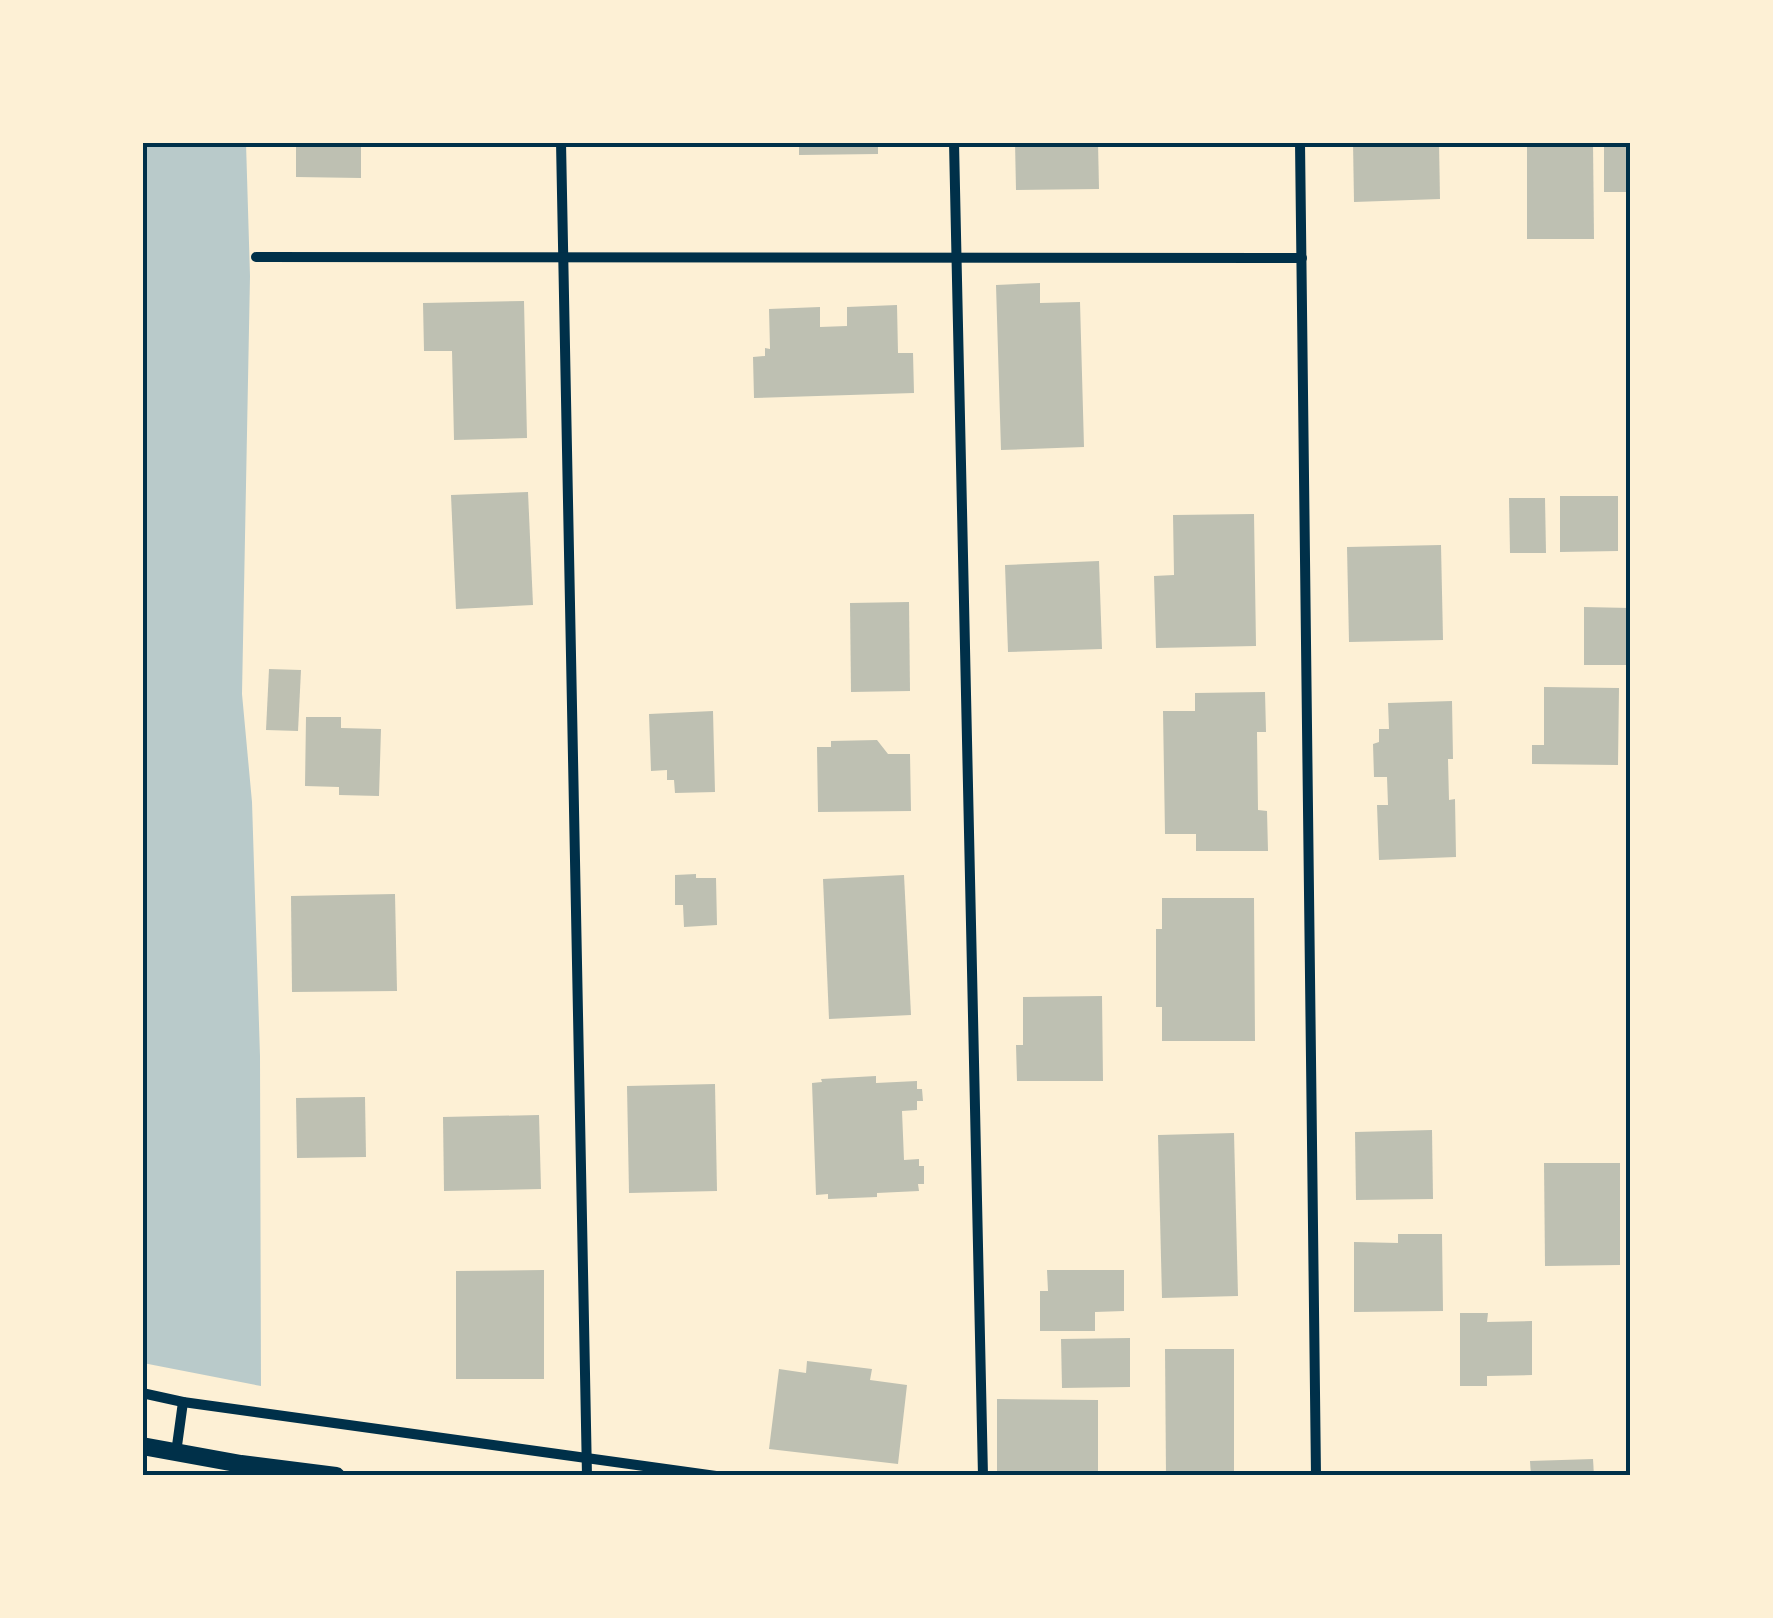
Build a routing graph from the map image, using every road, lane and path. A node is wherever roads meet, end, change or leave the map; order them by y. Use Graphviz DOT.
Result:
graph roads {
  1 [pos="562,142"];
  2 [pos="954,142"];
  3 [pos="1300,142"];
  4 [pos="562,256"];
  5 [pos="955,256"];
  6 [pos="256,257"];
  7 [pos="1302,258"];
  8 [pos="142,1393"];
  9 [pos="182,1402"];
  10 [pos="142,1446"];
  11 [pos="176,1453"];
  12 [pos="587,1460"];
  13 [pos="336,1476"];
  14 [pos="587,1476"];
  15 [pos="716,1476"];
  16 [pos="983,1476"];
  17 [pos="1316,1476"];
  1 -- 4 [label="street"];
  2 -- 5 [label="street"];
  3 -- 7 [label="street"];
  4 -- 5 [label="street"];
  4 -- 6 [label="street"];
  4 -- 12 [label="street"];
  5 -- 7 [label="street"];
  5 -- 16 [label="street"];
  7 -- 17 [label="street"];
  8 -- 9 [label="street"];
  9 -- 11 [label="street"];
  9 -- 12 [label="street"];
  10 -- 11 [label="street"];
  11 -- 13 [label="street"];
  12 -- 14 [label="street"];
  12 -- 15 [label="street"];
}
